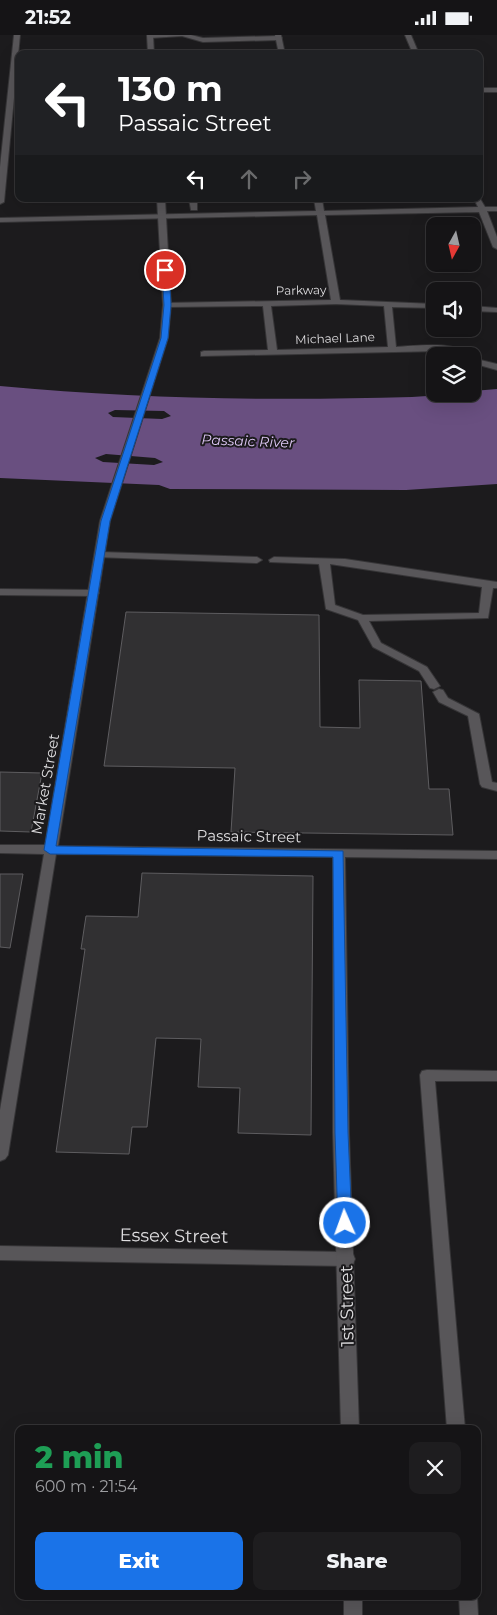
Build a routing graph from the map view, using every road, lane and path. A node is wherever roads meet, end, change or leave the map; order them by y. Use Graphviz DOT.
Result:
graph roads {
  1 [pos="17,35"];
  2 [pos="150,35"];
  3 [pos="180,35"];
  4 [pos="184,35"];
  5 [pos="408,35"];
  6 [pos="278,37"];
  7 [pos="15,50"];
  8 [pos="151,50"];
  9 [pos="281,50"];
  10 [pos="414,50"];
  11 [pos="15,54"];
  12 [pos="497,90"];
  13 [pos="483,91"];
  14 [pos="15,100"];
  15 [pos="0,101"];
  16 [pos="10,101"];
  17 [pos="0,202"];
  18 [pos="161,202"];
  19 [pos="193,202"];
  20 [pos="319,202"];
  21 [pos="479,202"];
  22 [pos="194,208"];
  23 [pos="497,209"];
  24 [pos="483,210"];
  25 [pos="322,213"];
  26 [pos="162,217"];
  27 [pos="0,220"];
  28 [pos="497,247"];
  29 [pos="336,302"];
  30 [pos="267,303"];
  31 [pos="388,303"];
  32 [pos="167,305"];
  33 [pos="426,305"];
  34 [pos="481,309"];
  35 [pos="497,310"];
  36 [pos="426,348"];
  37 [pos="392,349"];
  38 [pos="273,352"];
  39 [pos="204,354"];
  40 [pos="481,363"];
  41 [pos="497,367"];
  42 [pos="100,555"];
  43 [pos="257,560"];
  44 [pos="274,560"];
  45 [pos="324,561"];
  46 [pos="492,585"];
  47 [pos="0,592"];
  48 [pos="94,593"];
  49 [pos="362,619"];
  50 [pos="497,787"];
  51 [pos="0,849"];
  52 [pos="50,850"];
  53 [pos="339,853"];
  54 [pos="497,855"];
  55 [pos="497,1077"];
  56 [pos="0,1155"];
  57 [pos="0,1253"];
  58 [pos="347,1259"];
  59 [pos="350,1425"];
  60 [pos="456,1425"];
  61 [pos="353,1600"];
  62 [pos="468,1600"];
  63 [pos="353,1615"];
  64 [pos="469,1615"];
  1 -- 7 [label="street"];
  2 -- 3 [label="street"];
  2 -- 8 [label="street"];
  4 -- 6 [label="street"];
  5 -- 10 [label="street"];
  6 -- 9 [label="street"];
  11 -- 16 [label="street"];
  12 -- 13 [label="street"];
  14 -- 16 [label="street"];
  15 -- 16 [label="street"];
  16 -- 17 [label="street"];
  18 -- 26 [label="street, Market Street"];
  19 -- 22 [label="street"];
  20 -- 25 [label="street"];
  21 -- 24 [label="street"];
  23 -- 24 [label="street"];
  24 -- 25 [label="street"];
  24 -- 28 [label="street"];
  25 -- 26 [label="street"];
  25 -- 29 [label="street"];
  26 -- 27 [label="street"];
  26 -- 32 [label="street, Market Street"];
  29 -- 30 [label="street, Parkway"];
  29 -- 31 [label="street, Parkway"];
  30 -- 32 [label="street, Parkway"];
  30 -- 38 [label="street"];
  31 -- 33 [label="street, Parkway"];
  31 -- 37 [label="street"];
  32 -- 42 [label="street, Market Street"];
  34 -- 35 [label="street"];
  36 -- 37 [label="street, Michael Lane"];
  37 -- 38 [label="street, Michael Lane"];
  38 -- 39 [label="street, Michael Lane"];
  40 -- 41 [label="street"];
  42 -- 43 [label="street"];
  42 -- 48 [label="street, Market Street"];
  44 -- 45 [label="street"];
  45 -- 46 [label="street"];
  45 -- 49 [label="street"];
  46 -- 49 [label="street"];
  47 -- 48 [label="street"];
  48 -- 52 [label="street, Market Street"];
  49 -- 50 [label="street"];
  51 -- 52 [label="street, Passaic Street"];
  52 -- 53 [label="street, Passaic Street"];
  52 -- 56 [label="street, Market Street"];
  53 -- 54 [label="street, Passaic Street"];
  53 -- 58 [label="street, 1st Street"];
  55 -- 60 [label="street"];
  57 -- 58 [label="street, Essex Street"];
  58 -- 59 [label="street, 1st Street"];
  61 -- 63 [label="street"];
  62 -- 64 [label="street"];
}
